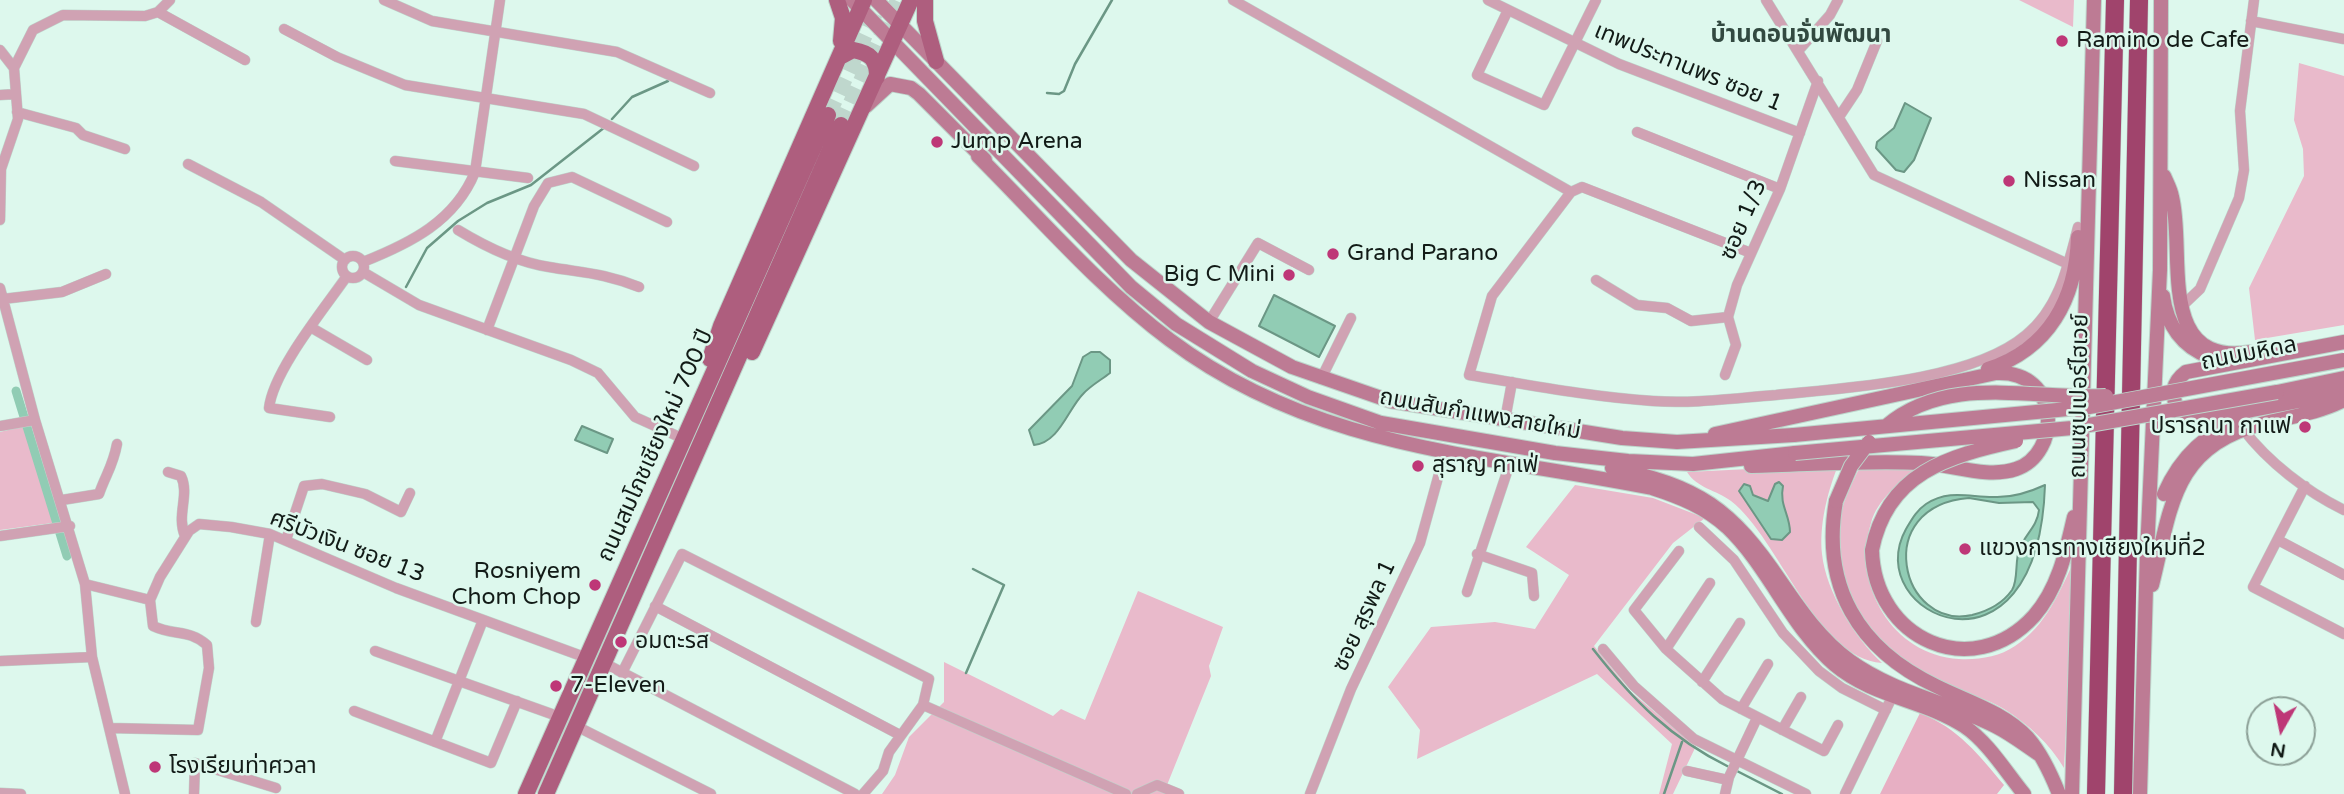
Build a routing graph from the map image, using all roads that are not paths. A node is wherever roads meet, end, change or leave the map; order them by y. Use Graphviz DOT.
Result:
graph roads {
  1 [pos="170,0"];
  2 [pos="384,0"];
  3 [pos="500,0"];
  4 [pos="837,0"];
  5 [pos="877,0"];
  6 [pos="911,0"];
  7 [pos="925,0"];
  8 [pos="1233,0"];
  9 [pos="1488,0"];
  10 [pos="1596,0"];
  11 [pos="1766,0"];
  12 [pos="1838,0"];
  13 [pos="2094,0"];
  14 [pos="2115,0"];
  15 [pos="2139,0"];
  16 [pos="2161,0"];
  17 [pos="2254,0"];
  18 [pos="859,3"];
  19 [pos="1508,10"];
  20 [pos="158,12"];
  21 [pos="2251,21"];
  22 [pos="900,24"];
  23 [pos="284,29"];
  24 [pos="496,31"];
  25 [pos="2344,39"];
  26 [pos="1877,41"];
  27 [pos="892,43"];
  28 [pos="1574,43"];
  29 [pos="0,50"];
  30 [pos="1798,51"];
  31 [pos="840,57"];
  32 [pos="245,60"];
  33 [pos="936,61"];
  34 [pos="14,68"];
  35 [pos="877,80"];
  36 [pos="1818,81"];
  37 [pos="710,93"];
  38 [pos="16,94"];
  39 [pos="0,95"];
  40 [pos="486,99"];
  41 [pos="865,107"];
  42 [pos="17,112"];
  43 [pos="1839,117"];
  44 [pos="834,120"];
  45 [pos="1637,132"];
  46 [pos="1800,134"];
  47 [pos="125,149"];
  48 [pos="3,156"];
  49 [pos="978,156"];
  50 [pos="395,161"];
  51 [pos="188,164"];
  52 [pos="694,166"];
  53 [pos="2161,169"];
  54 [pos="475,172"];
  55 [pos="528,178"];
  56 [pos="2088,186"];
  57 [pos="1780,189"];
  58 [pos="1571,192"];
  59 [pos="1046,203"];
  60 [pos="0,220"];
  61 [pos="667,222"];
  62 [pos="2078,227"];
  63 [pos="458,230"];
  64 [pos="1751,253"];
  65 [pos="514,258"];
  66 [pos="345,260"];
  67 [pos="2068,264"];
  68 [pos="363,267"];
  69 [pos="1309,270"];
  70 [pos="2160,270"];
  71 [pos="106,274"];
  72 [pos="347,276"];
  73 [pos="1596,280"];
  74 [pos="639,287"];
  75 [pos="1131,287"];
  76 [pos="2,301"];
  77 [pos="2181,307"];
  78 [pos="1728,317"];
  79 [pos="1351,318"];
  80 [pos="1209,322"];
  81 [pos="1153,327"];
  82 [pos="312,328"];
  83 [pos="488,330"];
  84 [pos="2344,342"];
  85 [pos="2324,346"];
  86 [pos="2274,356"];
  87 [pos="367,360"];
  88 [pos="2344,360"];
  89 [pos="1725,375"];
  90 [pos="2344,378"];
  91 [pos="1321,379"];
  92 [pos="1953,380"];
  93 [pos="1512,382"];
  94 [pos="2344,392"];
  95 [pos="2163,394"];
  96 [pos="2308,399"];
  97 [pos="711,400"];
  98 [pos="2344,400"];
  99 [pos="1284,406"];
  100 [pos="1340,410"];
  101 [pos="2169,411"];
  102 [pos="330,417"];
  103 [pos="35,420"];
  104 [pos="1505,420"];
  105 [pos="0,426"];
  106 [pos="2072,428"];
  107 [pos="2243,429"];
  108 [pos="1413,430"];
  109 [pos="684,439"];
  110 [pos="1677,442"];
  111 [pos="117,444"];
  112 [pos="1440,451"];
  113 [pos="1555,453"];
  114 [pos="2081,462"];
  115 [pos="1510,463"];
  116 [pos="1693,464"];
  117 [pos="168,471"];
  118 [pos="2305,486"];
  119 [pos="410,493"];
  120 [pos="62,500"];
  121 [pos="2344,510"];
  122 [pos="69,526"];
  123 [pos="1699,527"];
  124 [pos="270,534"];
  125 [pos="0,536"];
  126 [pos="185,536"];
  127 [pos="286,540"];
  128 [pos="1738,540"];
  129 [pos="2278,540"];
  130 [pos="1679,551"];
  131 [pos="1727,551"];
  132 [pos="2147,553"];
  133 [pos="1477,554"];
  134 [pos="2344,575"];
  135 [pos="1710,583"];
  136 [pos="85,584"];
  137 [pos="1467,592"];
  138 [pos="1534,596"];
  139 [pos="150,600"];
  140 [pos="655,606"];
  141 [pos="2145,612"];
  142 [pos="483,620"];
  143 [pos="256,622"];
  144 [pos="1740,623"];
  145 [pos="2344,635"];
  146 [pos="1603,649"];
  147 [pos="1666,649"];
  148 [pos="375,652"];
  149 [pos="92,657"];
  150 [pos="587,657"];
  151 [pos="0,661"];
  152 [pos="604,663"];
  153 [pos="1768,664"];
  154 [pos="622,673"];
  155 [pos="459,681"];
  156 [pos="1702,682"];
  157 [pos="1801,696"];
  158 [pos="517,701"];
  159 [pos="1889,704"];
  160 [pos="923,705"];
  161 [pos="1741,709"];
  162 [pos="354,711"];
  163 [pos="560,717"];
  164 [pos="1757,718"];
  165 [pos="1838,725"];
  166 [pos="576,726"];
  167 [pos="109,727"];
  168 [pos="1782,730"];
  169 [pos="900,735"];
  170 [pos="435,742"];
  171 [pos="2040,755"];
  172 [pos="1735,763"];
  173 [pos="1688,771"];
  174 [pos="1728,779"];
  175 [pos="276,788"];
  176 [pos="0,793"];
  177 [pos="21,794"];
  178 [pos="125,794"];
  179 [pos="194,794"];
  180 [pos="526,794"];
  181 [pos="546,794"];
  182 [pos="711,794"];
  183 [pos="855,794"];
  184 [pos="863,794"];
  185 [pos="1126,794"];
  186 [pos="1138,794"];
  187 [pos="1180,794"];
  188 [pos="1311,794"];
  189 [pos="1725,794"];
  190 [pos="1805,794"];
  191 [pos="1845,794"];
  192 [pos="2024,794"];
  193 [pos="2059,794"];
  194 [pos="2072,794"];
  195 [pos="2096,794"];
  196 [pos="2123,794"];
  197 [pos="2140,794"];
  1 -- 20 [label="street"];
  2 -- 24 [label="street"];
  3 -- 24 [label="street"];
  4 -- 31 [label="main road"];
  5 -- 22 [label="main road, ถนนสันกำแพงสายใหม่"];
  6 -- 22 [label="main road"];
  7 -- 33 [label="main road"];
  8 -- 58 [label="street"];
  9 -- 19 [label="street, เทพประทานพร ซอย 1"];
  10 -- 28 [label="street"];
  11 -- 30 [label="street"];
  12 -- 30 [label="street"];
  13 -- 56 [label="main road"];
  14 -- 195 [label="highway, ถนนซุปเปอร์ไฮเวย์"];
  15 -- 196 [label="highway"];
  16 -- 53 [label="main road"];
  17 -- 21 [label="street"];
  18 -- 27 [label="main road, ถนนสันกำแพงสายใหม่"];
  18 -- 31 [label="main road"];
  19 -- 28 [label="street, เทพประทานพร ซอย 1"];
  19 -- 28 [label="street"];
  20 -- 32 [label="street"];
  20 -- 34 [label="street"];
  21 -- 25 [label="street"];
  21 -- 77 [label="street"];
  22 -- 27 [label="main road"];
  22 -- 33 [label="main road, ถนนสันกำแพงสายใหม่"];
  23 -- 40 [label="street"];
  24 -- 37 [label="street"];
  24 -- 40 [label="street"];
  26 -- 43 [label="street"];
  27 -- 35 [label="main road"];
  27 -- 59 [label="main road, ถนนสันกำแพงสายใหม่"];
  28 -- 46 [label="street, เทพประทานพร ซอย 1"];
  29 -- 34 [label="street"];
  30 -- 36 [label="street"];
  31 -- 35 [label="main road"];
  31 -- 97 [label="main road"];
  33 -- 80 [label="main road, ถนนสันกำแพงสายใหม่"];
  34 -- 38 [label="street"];
  35 -- 41 [label="main road"];
  36 -- 43 [label="street"];
  36 -- 46 [label="street, ซอย 1/3"];
  38 -- 39 [label="street"];
  38 -- 42 [label="street"];
  40 -- 52 [label="street"];
  40 -- 54 [label="street"];
  41 -- 49 [label="main road"];
  41 -- 97 [label="main road"];
  42 -- 47 [label="street"];
  42 -- 48 [label="street"];
  43 -- 67 [label="street"];
  44 -- 97 [label="main road, ถนนสมโภชเชียงใหม่ 700 ปี"];
  45 -- 57 [label="street"];
  46 -- 57 [label="street, ซอย 1/3"];
  48 -- 60 [label="street"];
  49 -- 59 [label="main road"];
  49 -- 81 [label="main road"];
  50 -- 54 [label="street"];
  51 -- 66 [label="street"];
  53 -- 70 [label="main road"];
  53 -- 77 [label="main road"];
  54 -- 55 [label="street"];
  54 -- 68 [label="street"];
  56 -- 62 [label="main road"];
  56 -- 114 [label="main road"];
  57 -- 64 [label="street, ซอย 1/3"];
  58 -- 64 [label="street"];
  58 -- 93 [label="street"];
  59 -- 75 [label="main road, ถนนสันกำแพงสายใหม่"];
  61 -- 65 [label="street"];
  62 -- 67 [label="street"];
  62 -- 92 [label="main road"];
  63 -- 65 [label="street"];
  64 -- 78 [label="street, ซอย 1/3"];
  65 -- 74 [label="street"];
  65 -- 83 [label="street"];
  66 -- 68 [label="street"];
  66 -- 72 [label="street"];
  67 -- 93 [label="street"];
  68 -- 72 [label="street"];
  68 -- 83 [label="street"];
  69 -- 80 [label="street"];
  70 -- 86 [label="main road"];
  70 -- 132 [label="main road"];
  71 -- 76 [label="street"];
  72 -- 82 [label="street"];
  73 -- 78 [label="street"];
  75 -- 81 [label="main road"];
  75 -- 100 [label="main road, ถนนสันกำแพงสายใหม่"];
  76 -- 103 [label="street"];
  77 -- 85 [label="main road"];
  78 -- 89 [label="street, ซอย 1/3"];
  79 -- 91 [label="street"];
  80 -- 91 [label="main road, ถนนสันกำแพงสายใหม่"];
  81 -- 99 [label="main road"];
  82 -- 87 [label="street"];
  82 -- 102 [label="street"];
  83 -- 109 [label="street"];
  84 -- 85 [label="main road"];
  85 -- 86 [label="main road"];
  86 -- 96 [label="main road"];
  88 -- 95 [label="main road, ถนนมหิดล, bridge"];
  90 -- 101 [label="main road, ถนนมหิดล, bridge"];
  91 -- 104 [label="main road, ถนนสันกำแพงสายใหม่"];
  92 -- 110 [label="main road"];
  92 -- 116 [label="main road"];
  93 -- 104 [label="street"];
  94 -- 96 [label="main road"];
  95 -- 110 [label="main road, ถนนสันกำแพงสายใหม่, bridge"];
  95 -- 171 [label="main road, bridge"];
  96 -- 132 [label="main road"];
  97 -- 109 [label="main road, ถนนสมโภชเชียงใหม่ 700 ปี"];
  97 -- 152 [label="main road, ถนนสมโภชเชียงใหม่ 700 ปี"];
  98 -- 107 [label="main road"];
  99 -- 100 [label="main road"];
  99 -- 112 [label="main road"];
  100 -- 108 [label="main road, ถนนสันกำแพงสายใหม่"];
  101 -- 106 [label="main road, ถนนสันกำแพงสายใหม่, bridge"];
  103 -- 105 [label="street"];
  103 -- 120 [label="street"];
  104 -- 110 [label="main road, ถนนสันกำแพงสายใหม่"];
  106 -- 114 [label="main road, bridge"];
  106 -- 116 [label="main road, ถนนสันกำแพงสายใหม่, bridge"];
  107 -- 118 [label="street"];
  107 -- 141 [label="main road"];
  108 -- 112 [label="main road"];
  108 -- 113 [label="main road, ถนนสันกำแพงสายใหม่"];
  109 -- 150 [label="main road, ถนนสมโภชเชียงใหม่ 700 ปี"];
  111 -- 120 [label="street"];
  112 -- 115 [label="main road"];
  112 -- 188 [label="street, ซอย สุรพล 1"];
  113 -- 116 [label="main road, ถนนสันกำแพงสายใหม่"];
  113 -- 171 [label="main road"];
  114 -- 194 [label="main road"];
  115 -- 128 [label="main road"];
  115 -- 133 [label="street"];
  117 -- 126 [label="street"];
  118 -- 121 [label="street"];
  118 -- 129 [label="street"];
  119 -- 127 [label="street"];
  120 -- 122 [label="street"];
  122 -- 125 [label="street"];
  122 -- 136 [label="street"];
  123 -- 131 [label="street"];
  124 -- 126 [label="street, ศรีบัวเงิน ซอย 13"];
  124 -- 127 [label="street, ศรีบัวเงิน ซอย 13"];
  124 -- 143 [label="street"];
  126 -- 139 [label="street"];
  127 -- 142 [label="street, ศรีบัวเงิน ซอย 13"];
  128 -- 131 [label="street"];
  128 -- 159 [label="main road"];
  129 -- 134 [label="street"];
  129 -- 145 [label="street"];
  130 -- 147 [label="street"];
  131 -- 159 [label="street"];
  132 -- 141 [label="main road"];
  133 -- 137 [label="street"];
  133 -- 138 [label="street"];
  135 -- 147 [label="street"];
  136 -- 139 [label="street"];
  136 -- 149 [label="street"];
  139 -- 167 [label="street"];
  140 -- 154 [label="street"];
  140 -- 160 [label="street"];
  140 -- 169 [label="street"];
  141 -- 197 [label="main road"];
  142 -- 150 [label="street, ศรีบัวเงิน ซอย 13"];
  142 -- 155 [label="street"];
  144 -- 156 [label="street"];
  146 -- 172 [label="street"];
  147 -- 156 [label="street"];
  148 -- 155 [label="street"];
  149 -- 151 [label="street"];
  149 -- 167 [label="street"];
  150 -- 163 [label="main road, ถนนสมโภชเชียงใหม่ 700 ปี"];
  152 -- 154 [label="street"];
  152 -- 166 [label="main road, ถนนสมโภชเชียงใหม่ 700 ปี"];
  153 -- 161 [label="street"];
  154 -- 183 [label="street"];
  155 -- 158 [label="street"];
  155 -- 170 [label="street"];
  156 -- 161 [label="street"];
  157 -- 168 [label="street"];
  158 -- 163 [label="street"];
  158 -- 170 [label="street"];
  159 -- 191 [label="street"];
  159 -- 192 [label="main road"];
  160 -- 169 [label="street"];
  160 -- 185 [label="street"];
  161 -- 164 [label="street"];
  162 -- 170 [label="street"];
  163 -- 180 [label="main road, ถนนสมโภชเชียงใหม่ 700 ปี"];
  164 -- 168 [label="street"];
  164 -- 172 [label="street"];
  165 -- 168 [label="street"];
  166 -- 181 [label="main road, ถนนสมโภชเชียงใหม่ 700 ปี"];
  166 -- 182 [label="street"];
  167 -- 178 [label="street"];
  169 -- 184 [label="street"];
  171 -- 193 [label="main road"];
  172 -- 174 [label="street"];
  172 -- 190 [label="street"];
  173 -- 174 [label="street"];
  174 -- 189 [label="street"];
  175 -- 179 [label="street"];
  176 -- 177 [label="street"];
  186 -- 187 [label="street"];
}
